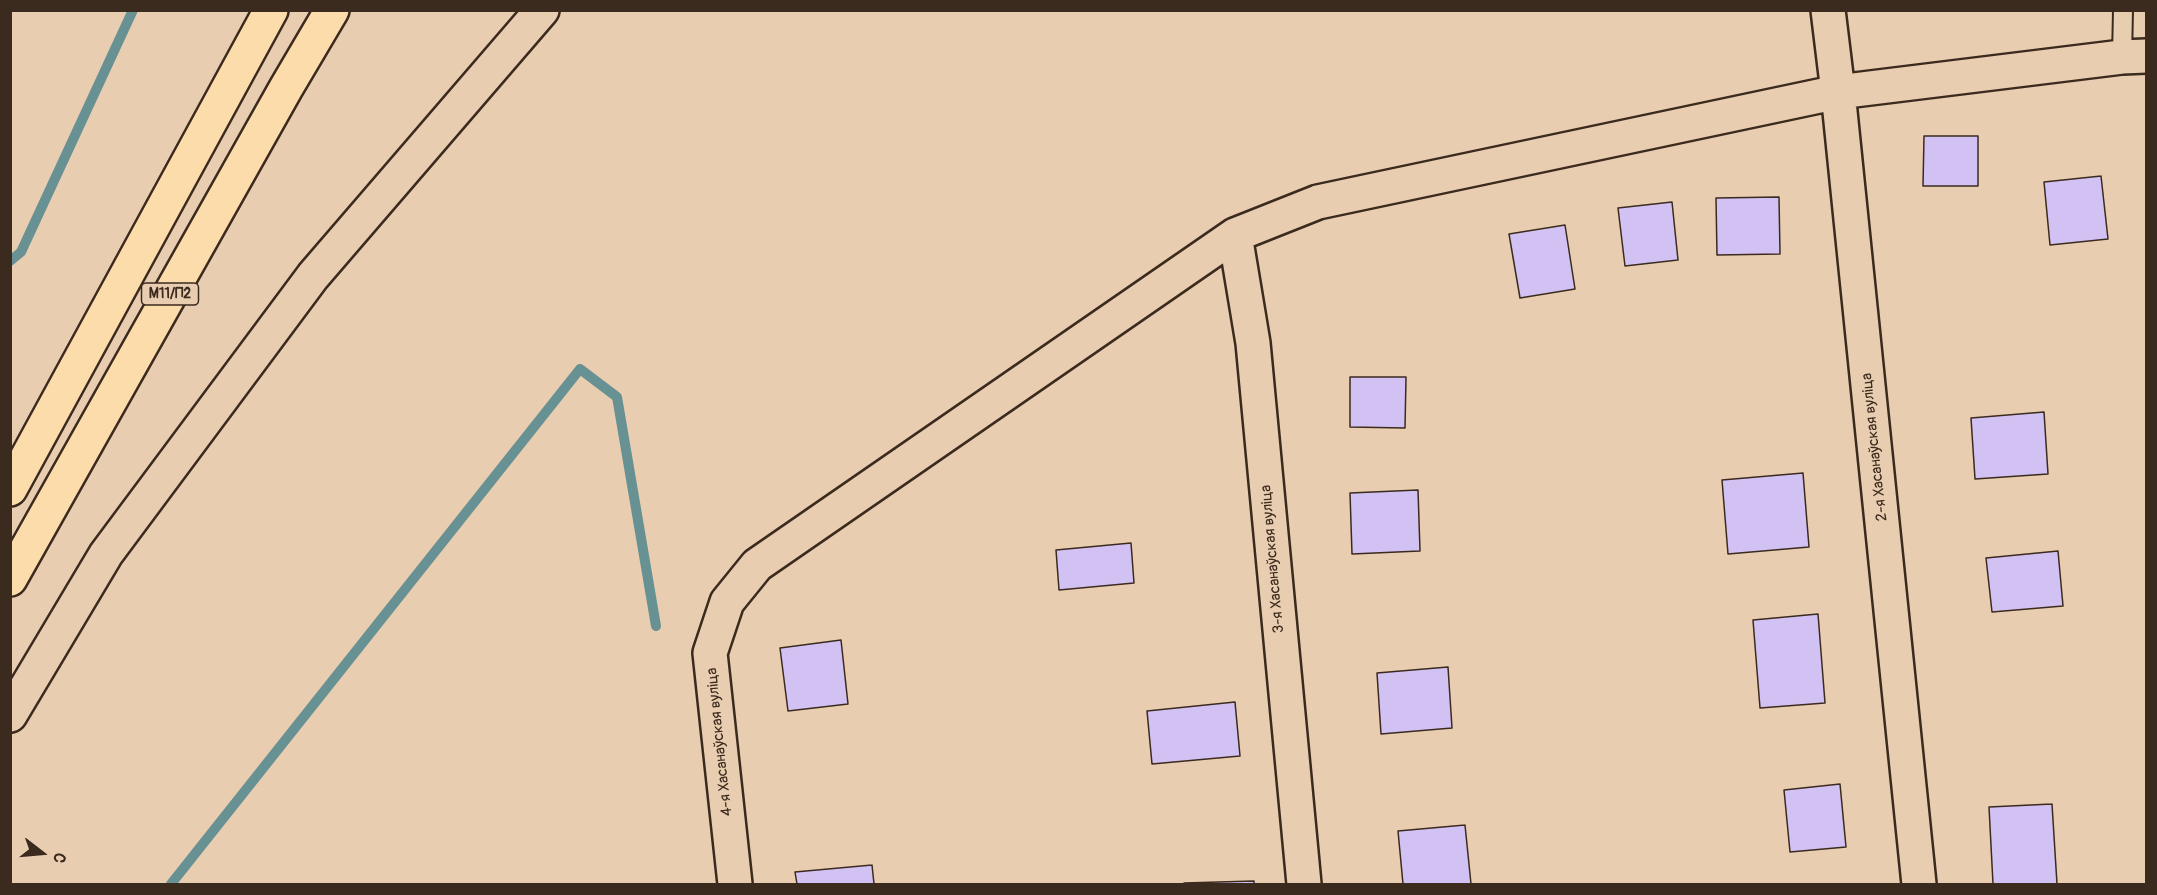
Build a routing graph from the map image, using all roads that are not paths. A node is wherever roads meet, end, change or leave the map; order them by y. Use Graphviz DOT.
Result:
graph roads {
  1 [pos="271,10"];
  2 [pos="332,10"];
  3 [pos="542,10"];
  4 [pos="1827,10"];
  5 [pos="2123,10"];
  6 [pos="2134,57"];
  7 [pos="1838,92"];
  8 [pos="1235,235"];
  9 [pos="10,489"];
  10 [pos="10,579"];
  11 [pos="10,715"];
  12 [pos="735,885"];
  13 [pos="1304,885"];
  14 [pos="1919,885"];
  1 -- 9 [label="highway, М11/П2"];
  2 -- 10 [label="highway, М11/П2"];
  3 -- 11 [label="street"];
  4 -- 7 [label="street, 2-я Хасанаўская вуліца"];
  5 -- 6 [label="lane"];
  6 -- 7 [label="street"];
  7 -- 8 [label="street"];
  7 -- 14 [label="street, 2-я Хасанаўская вуліца"];
  8 -- 12 [label="street, 4-я Хасанаўская вуліца"];
  8 -- 13 [label="street, 3-я Хасанаўская вуліца"];
}
